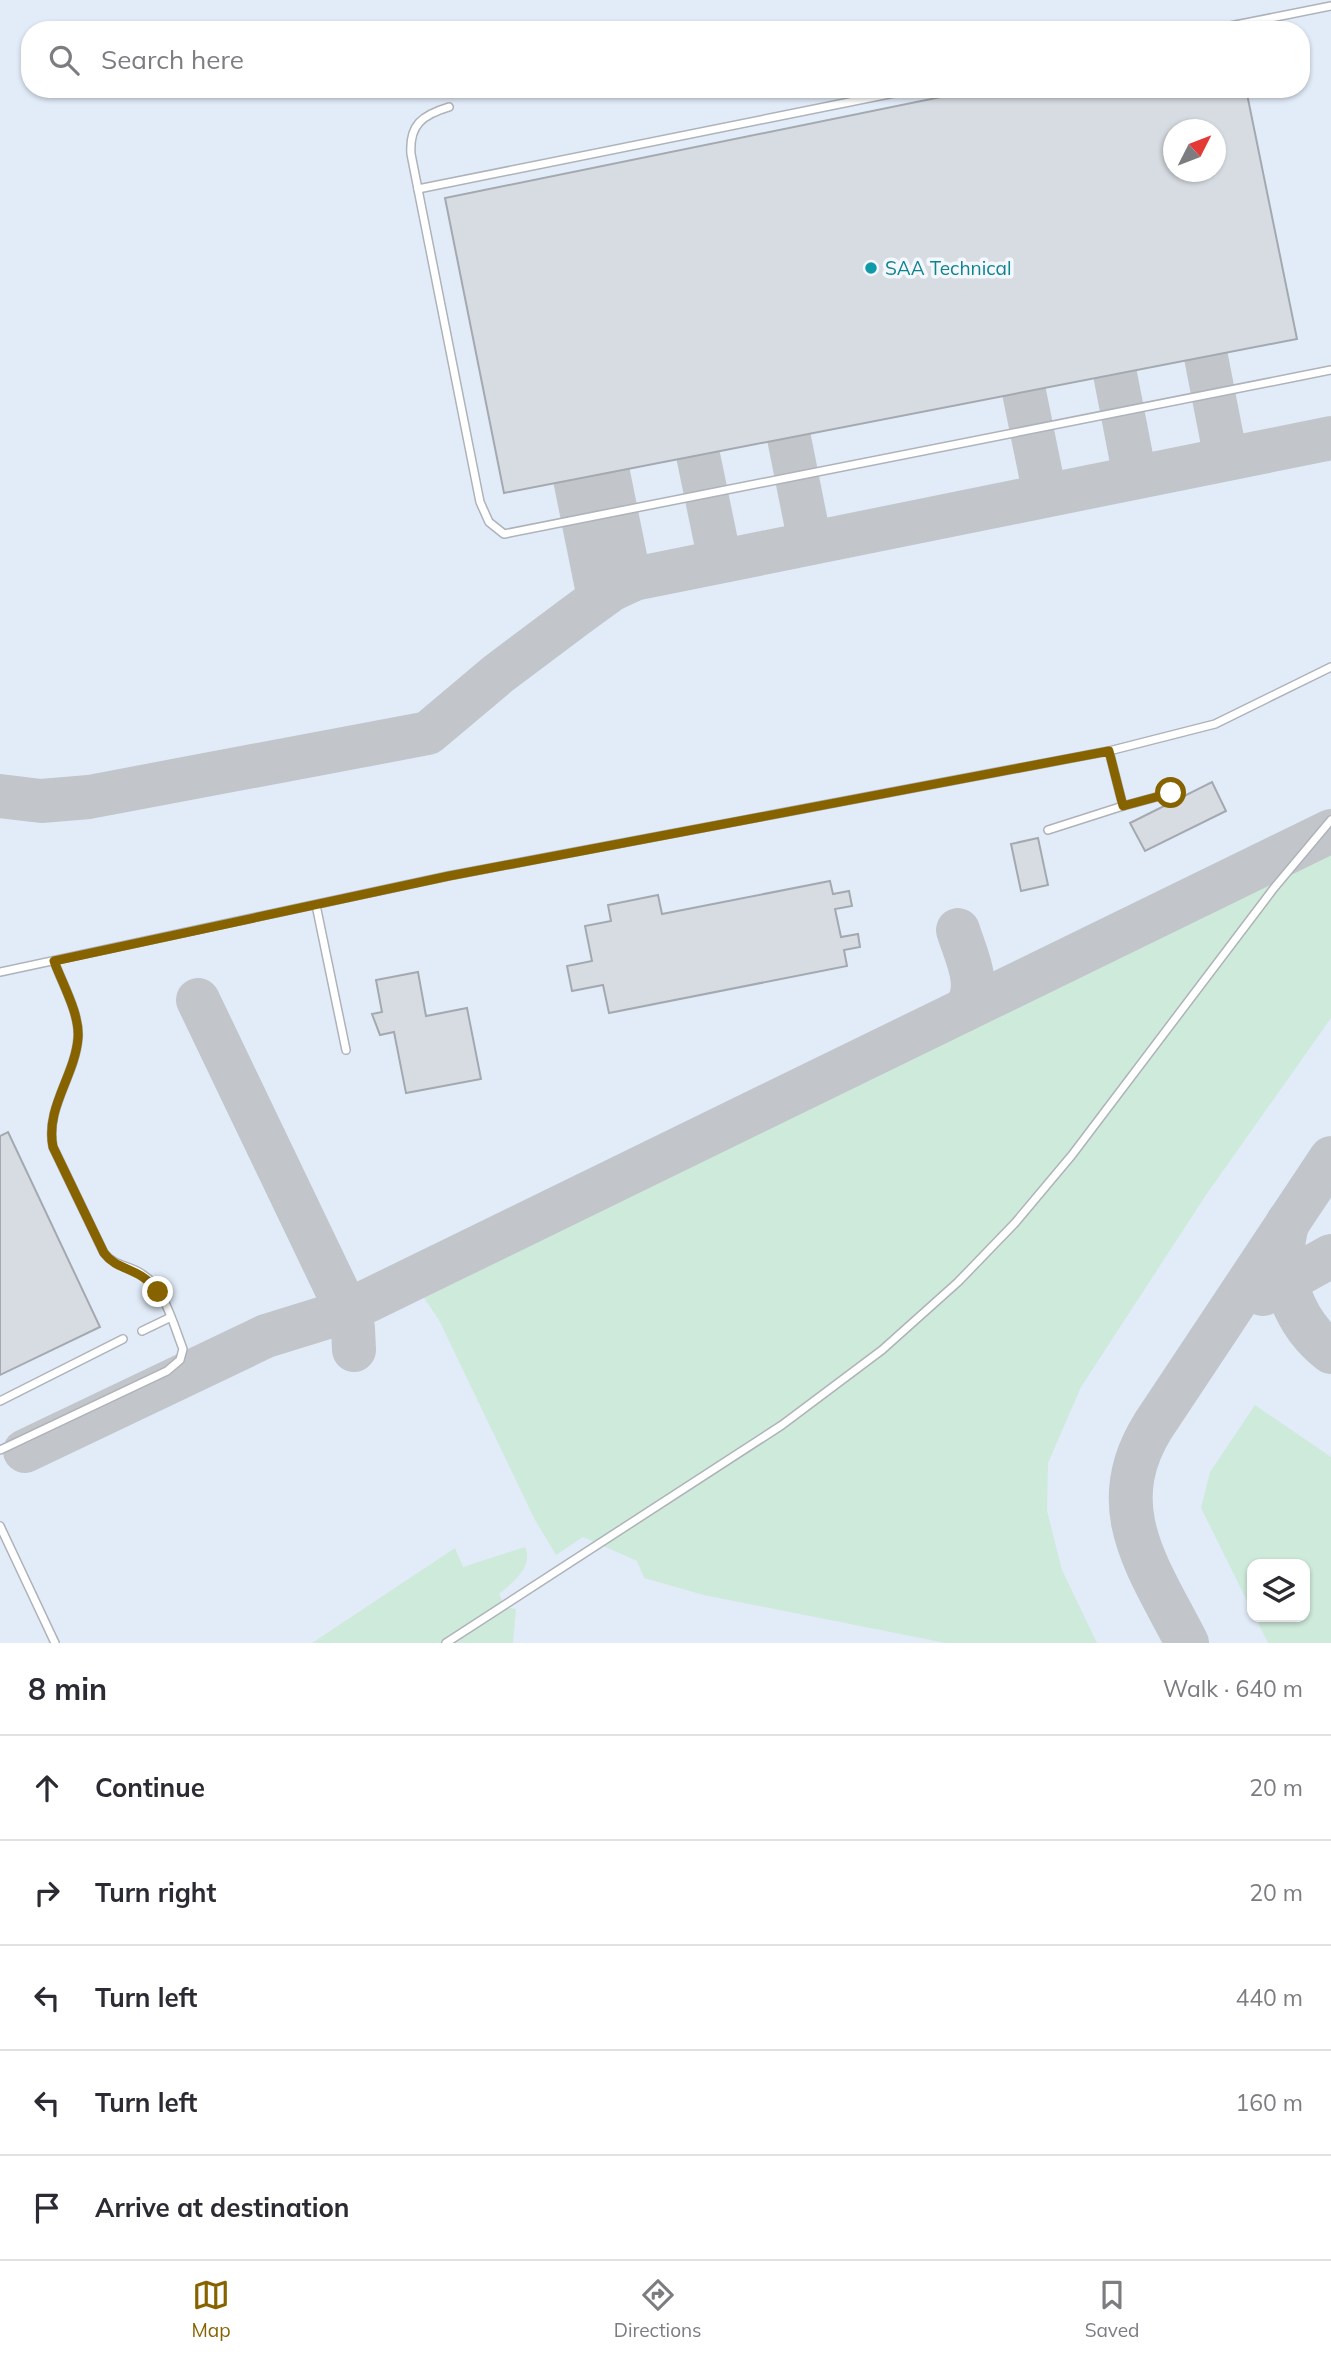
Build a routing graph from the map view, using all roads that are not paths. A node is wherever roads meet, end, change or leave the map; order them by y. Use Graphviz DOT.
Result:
graph roads {
  1 [pos="1331,6"];
  2 [pos="1255,21"];
  3 [pos="869,98"];
  4 [pos="449,107"];
  5 [pos="418,189"];
  6 [pos="1331,370"];
  7 [pos="1331,667"];
  8 [pos="1109,751"];
  9 [pos="1171,793"];
  10 [pos="1123,806"];
  11 [pos="1331,820"];
  12 [pos="1048,830"];
  13 [pos="316,905"];
  14 [pos="54,961"];
  15 [pos="0,972"];
  16 [pos="346,1050"];
  17 [pos="169,1318"];
  18 [pos="142,1331"];
  19 [pos="123,1339"];
  20 [pos="0,1401"];
  21 [pos="0,1450"];
  22 [pos="0,1526"];
  23 [pos="55,1643"];
  24 [pos="446,1643"];
  1 -- 2 [label="lane"];
  3 -- 5 [label="lane"];
  4 -- 5 [label="lane"];
  5 -- 6 [label="lane"];
  7 -- 8 [label="lane"];
  8 -- 10 [label="lane"];
  8 -- 13 [label="lane"];
  9 -- 10 [label="lane"];
  10 -- 12 [label="lane"];
  11 -- 24 [label="lane"];
  13 -- 14 [label="lane"];
  13 -- 16 [label="lane"];
  14 -- 15 [label="lane"];
  14 -- 17 [label="lane"];
  17 -- 18 [label="lane"];
  17 -- 21 [label="lane"];
  19 -- 20 [label="lane"];
  22 -- 23 [label="lane"];
}
